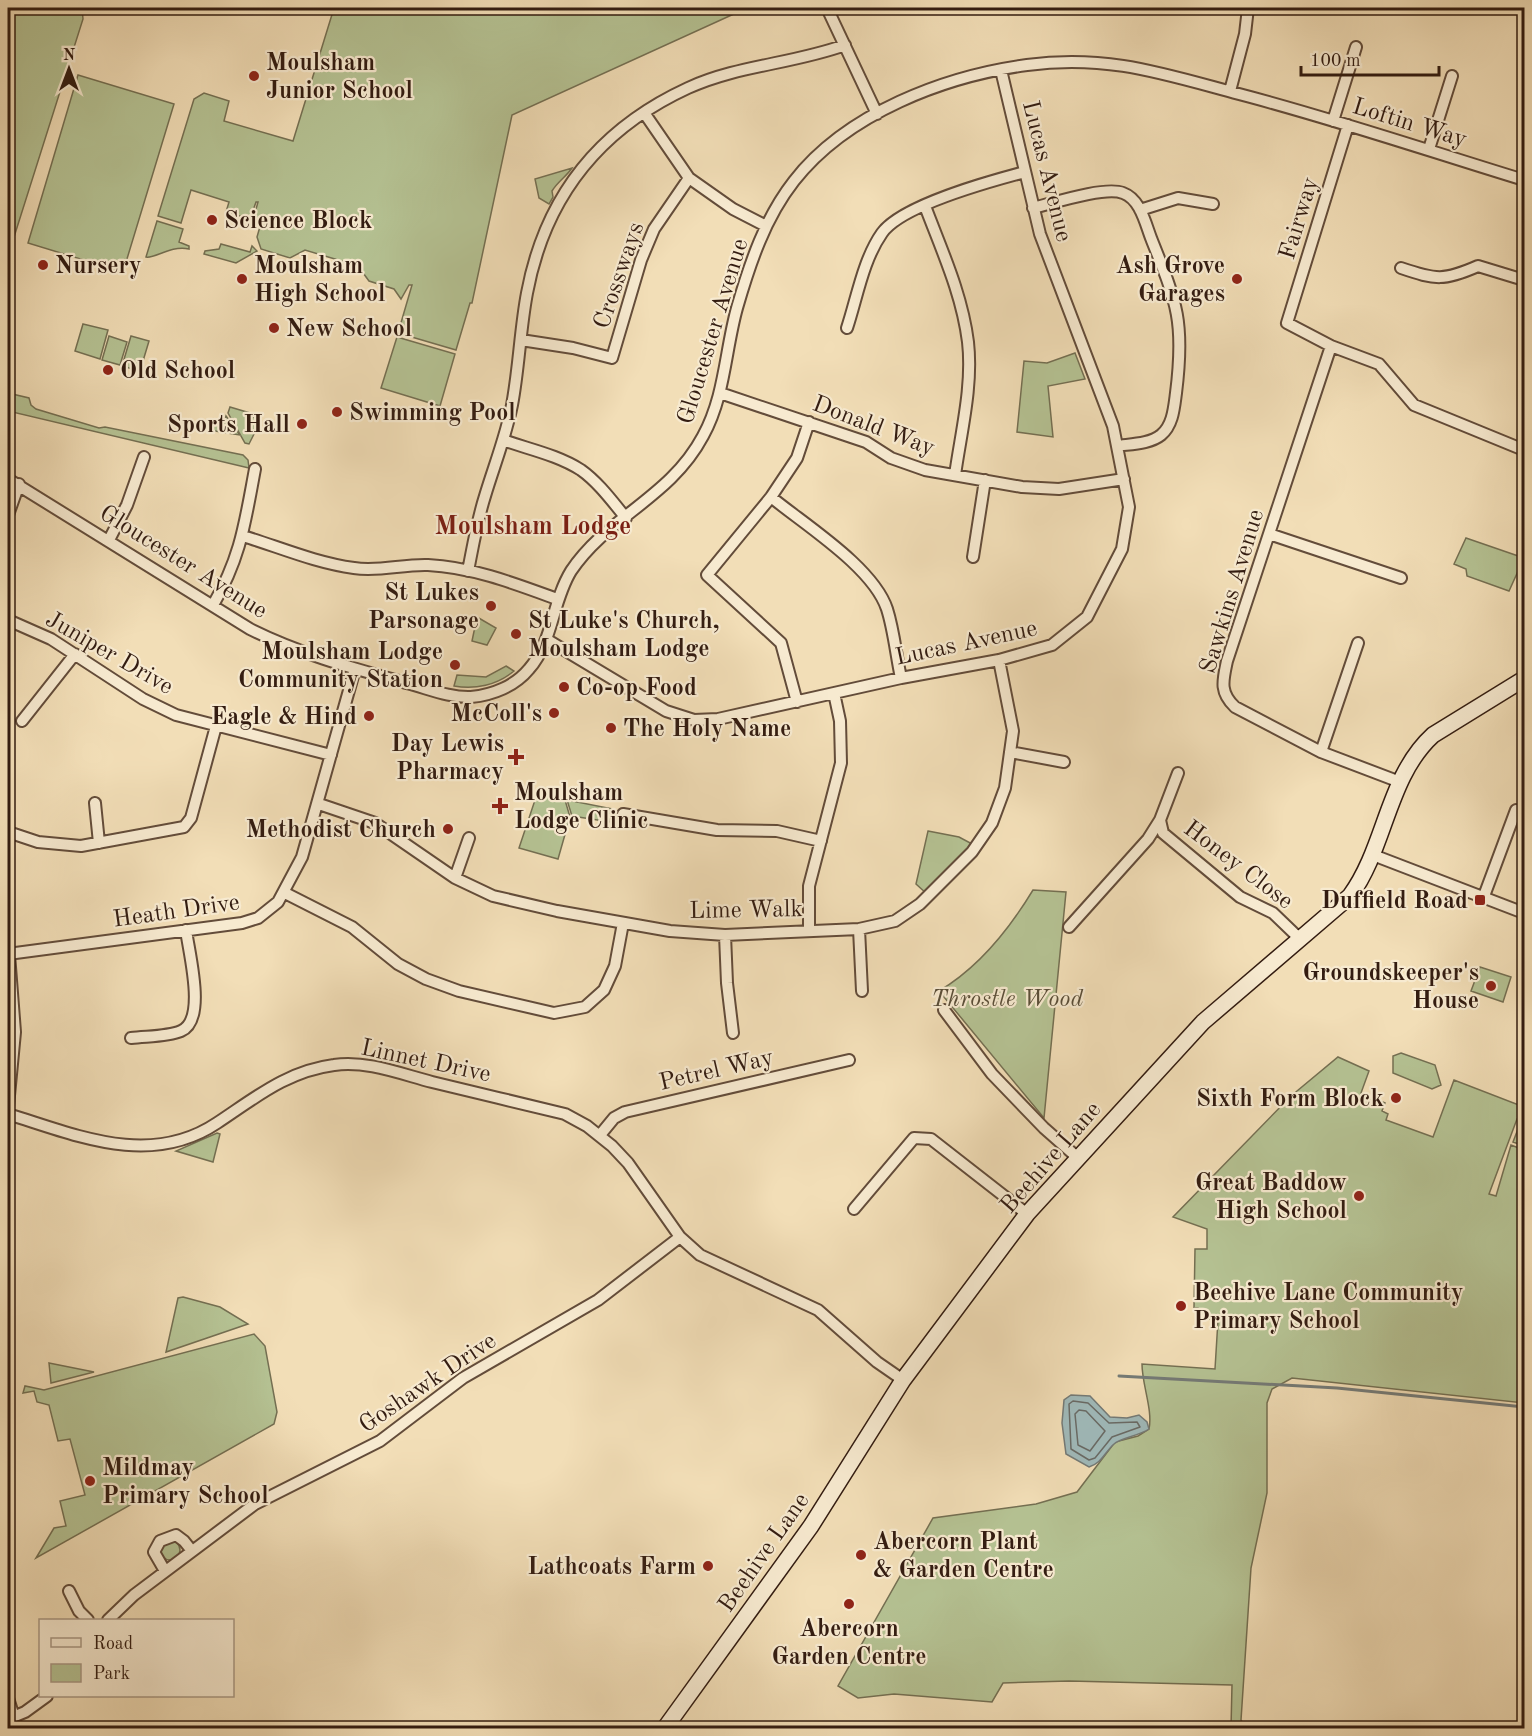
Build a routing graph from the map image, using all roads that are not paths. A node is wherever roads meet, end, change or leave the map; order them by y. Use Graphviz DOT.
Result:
graph roads {
  1 [pos="827,8"];
  2 [pos="1248,8"];
  3 [pos="844,45"];
  4 [pos="1356,47"];
  5 [pos="1001,70"];
  6 [pos="1452,76"];
  7 [pos="1230,92"];
  8 [pos="1283,106"];
  9 [pos="645,114"];
  10 [pos="877,114"];
  11 [pos="1333,121"];
  12 [pos="1348,125"];
  13 [pos="1429,149"];
  14 [pos="1025,172"];
  15 [pos="688,178"];
  16 [pos="1524,180"];
  17 [pos="1213,204"];
  18 [pos="925,206"];
  19 [pos="1033,208"];
  20 [pos="1140,210"];
  21 [pos="766,226"];
  22 [pos="1401,268"];
  23 [pos="1524,280"];
  24 [pos="847,328"];
  25 [pos="521,340"];
  26 [pos="1331,346"];
  27 [pos="720,393"];
  28 [pos="809,422"];
  29 [pos="503,440"];
  30 [pos="1117,446"];
  31 [pos="1524,450"];
  32 [pos="144,457"];
  33 [pos="255,469"];
  34 [pos="955,475"];
  35 [pos="8,478"];
  36 [pos="985,480"];
  37 [pos="1124,480"];
  38 [pos="19,484"];
  39 [pos="771,497"];
  40 [pos="8,515"];
  41 [pos="626,518"];
  42 [pos="1269,534"];
  43 [pos="243,536"];
  44 [pos="109,540"];
  45 [pos="973,557"];
  46 [pos="468,571"];
  47 [pos="1401,578"];
  48 [pos="557,598"];
  49 [pos="213,605"];
  50 [pos="8,620"];
  51 [pos="546,639"];
  52 [pos="1358,643"];
  53 [pos="75,654"];
  54 [pos="999,660"];
  55 [pos="355,669"];
  56 [pos="901,678"];
  57 [pos="1524,679"];
  58 [pos="834,693"];
  59 [pos="797,702"];
  60 [pos="22,721"];
  61 [pos="216,726"];
  62 [pos="1010,752"];
  63 [pos="1321,752"];
  64 [pos="331,755"];
  65 [pos="1064,762"];
  66 [pos="1178,773"];
  67 [pos="1400,782"];
  68 [pos="95,803"];
  69 [pos="319,804"];
  70 [pos="1516,810"];
  71 [pos="623,814"];
  72 [pos="1160,820"];
  73 [pos="8,832"];
  74 [pos="469,838"];
  75 [pos="821,841"];
  76 [pos="99,843"];
  77 [pos="1373,855"];
  78 [pos="455,878"];
  79 [pos="285,893"];
  80 [pos="1484,896"];
  81 [pos="1524,913"];
  82 [pos="624,923"];
  83 [pos="1069,927"];
  84 [pos="809,929"];
  85 [pos="859,929"];
  86 [pos="186,930"];
  87 [pos="725,935"];
  88 [pos="1299,938"];
  89 [pos="8,954"];
  90 [pos="862,991"];
  91 [pos="944,1010"];
  92 [pos="733,1033"];
  93 [pos="130,1038"];
  94 [pos="849,1060"];
  95 [pos="8,1106"];
  96 [pos="8,1114"];
  97 [pos="600,1135"];
  98 [pos="1078,1158"];
  99 [pos="854,1209"];
  100 [pos="1027,1214"];
  101 [pos="680,1237"];
  102 [pos="903,1380"];
  103 [pos="192,1551"];
  104 [pos="165,1571"];
  105 [pos="69,1591"];
  106 [pos="87,1619"];
  107 [pos="109,1619"];
  108 [pos="43,1697"];
  109 [pos="8,1698"];
  110 [pos="11,1718"];
  111 [pos="665,1728"];
  1 -- 3 [label="street"];
  2 -- 7 [label="street"];
  3 -- 9 [label="street"];
  3 -- 10 [label="street"];
  4 -- 11 [label="street"];
  5 -- 7 [label="street, Gloucester Avenue"];
  5 -- 10 [label="street, Gloucester Avenue"];
  5 -- 14 [label="street, Lucas Avenue"];
  6 -- 13 [label="street"];
  7 -- 8 [label="street, Gloucester Avenue"];
  8 -- 11 [label="street, Loftin Way"];
  9 -- 15 [label="street"];
  9 -- 25 [label="street"];
  10 -- 21 [label="street, Gloucester Avenue"];
  11 -- 12 [label="street, Loftin Way"];
  12 -- 13 [label="street, Loftin Way"];
  12 -- 26 [label="street, Fairway"];
  13 -- 16 [label="street, Loftin Way"];
  14 -- 18 [label="street"];
  14 -- 19 [label="street, Lucas Avenue"];
  15 -- 21 [label="street"];
  15 -- 25 [label="street, Crossways"];
  17 -- 20 [label="street"];
  18 -- 24 [label="street"];
  18 -- 34 [label="street"];
  19 -- 20 [label="street"];
  19 -- 30 [label="street, Lucas Avenue"];
  20 -- 30 [label="street"];
  21 -- 27 [label="street, Gloucester Avenue"];
  22 -- 23 [label="street"];
  25 -- 29 [label="street"];
  26 -- 31 [label="street"];
  26 -- 42 [label="street, Sawkins Avenue"];
  27 -- 28 [label="street, Donald Way"];
  27 -- 41 [label="street, Gloucester Avenue"];
  28 -- 34 [label="street, Donald Way"];
  28 -- 39 [label="street"];
  29 -- 41 [label="street"];
  29 -- 46 [label="street"];
  30 -- 37 [label="street, Lucas Avenue"];
  32 -- 44 [label="street"];
  33 -- 43 [label="street"];
  34 -- 36 [label="street, Donald Way"];
  35 -- 38 [label="street, Gloucester Avenue"];
  36 -- 37 [label="street, Donald Way"];
  36 -- 45 [label="street"];
  37 -- 54 [label="street, Lucas Avenue"];
  38 -- 40 [label="street"];
  38 -- 44 [label="street, Gloucester Avenue"];
  39 -- 56 [label="street"];
  39 -- 59 [label="street"];
  41 -- 48 [label="street, Gloucester Avenue"];
  42 -- 47 [label="street"];
  42 -- 63 [label="street, Sawkins Avenue"];
  43 -- 46 [label="street"];
  43 -- 49 [label="street"];
  44 -- 49 [label="street, Gloucester Avenue"];
  46 -- 48 [label="street"];
  48 -- 51 [label="street, Gloucester Avenue"];
  49 -- 55 [label="street, Gloucester Avenue"];
  50 -- 53 [label="street, Juniper Drive"];
  51 -- 55 [label="street, Gloucester Avenue"];
  51 -- 59 [label="street, Lucas Avenue"];
  52 -- 63 [label="street"];
  53 -- 60 [label="street"];
  53 -- 61 [label="street, Juniper Drive"];
  54 -- 56 [label="street, Lucas Avenue"];
  54 -- 62 [label="street, Lime Walk"];
  55 -- 64 [label="street, Heath Drive"];
  56 -- 58 [label="street, Lucas Avenue"];
  57 -- 67 [label="main road, Beehive Lane"];
  58 -- 59 [label="street, Lucas Avenue"];
  58 -- 75 [label="street"];
  61 -- 64 [label="street, Juniper Drive"];
  61 -- 76 [label="street"];
  62 -- 65 [label="street"];
  62 -- 85 [label="street, Lime Walk"];
  63 -- 67 [label="street, Sawkins Avenue"];
  64 -- 69 [label="street, Heath Drive"];
  66 -- 72 [label="street, Honey Close"];
  67 -- 77 [label="main road, Beehive Lane"];
  68 -- 76 [label="street"];
  69 -- 78 [label="street, Lime Walk"];
  69 -- 79 [label="street, Heath Drive"];
  70 -- 80 [label="street"];
  71 -- 75 [label="street"];
  72 -- 83 [label="street, Honey Close"];
  72 -- 88 [label="street, Honey Close"];
  73 -- 76 [label="street"];
  74 -- 78 [label="street"];
  75 -- 84 [label="street"];
  77 -- 80 [label="street"];
  77 -- 88 [label="main road, Beehive Lane"];
  78 -- 82 [label="street, Lime Walk"];
  79 -- 82 [label="street"];
  79 -- 86 [label="street, Heath Drive"];
  80 -- 81 [label="street"];
  82 -- 87 [label="street, Lime Walk"];
  84 -- 85 [label="street, Lime Walk"];
  84 -- 87 [label="street, Lime Walk"];
  85 -- 90 [label="street"];
  86 -- 89 [label="street, Heath Drive"];
  86 -- 93 [label="street"];
  87 -- 92 [label="street"];
  88 -- 98 [label="main road, Beehive Lane"];
  89 -- 95 [label="street"];
  91 -- 98 [label="street"];
  94 -- 97 [label="street, Petrel Way"];
  96 -- 97 [label="street, Linnet Drive"];
  97 -- 101 [label="street, Linnet Drive"];
  98 -- 100 [label="main road, Beehive Lane"];
  99 -- 100 [label="street"];
  100 -- 102 [label="main road, Beehive Lane"];
  101 -- 102 [label="street, Linnet Drive"];
  101 -- 103 [label="street, Goshawk Drive"];
  102 -- 111 [label="main road, Beehive Lane"];
  103 -- 104 [label="street, Goshawk Drive"];
  103 -- 104 [label="street"];
  104 -- 107 [label="street, Goshawk Drive"];
  105 -- 106 [label="street"];
  108 -- 110 [label="street"];
  109 -- 110 [label="street"];
}
